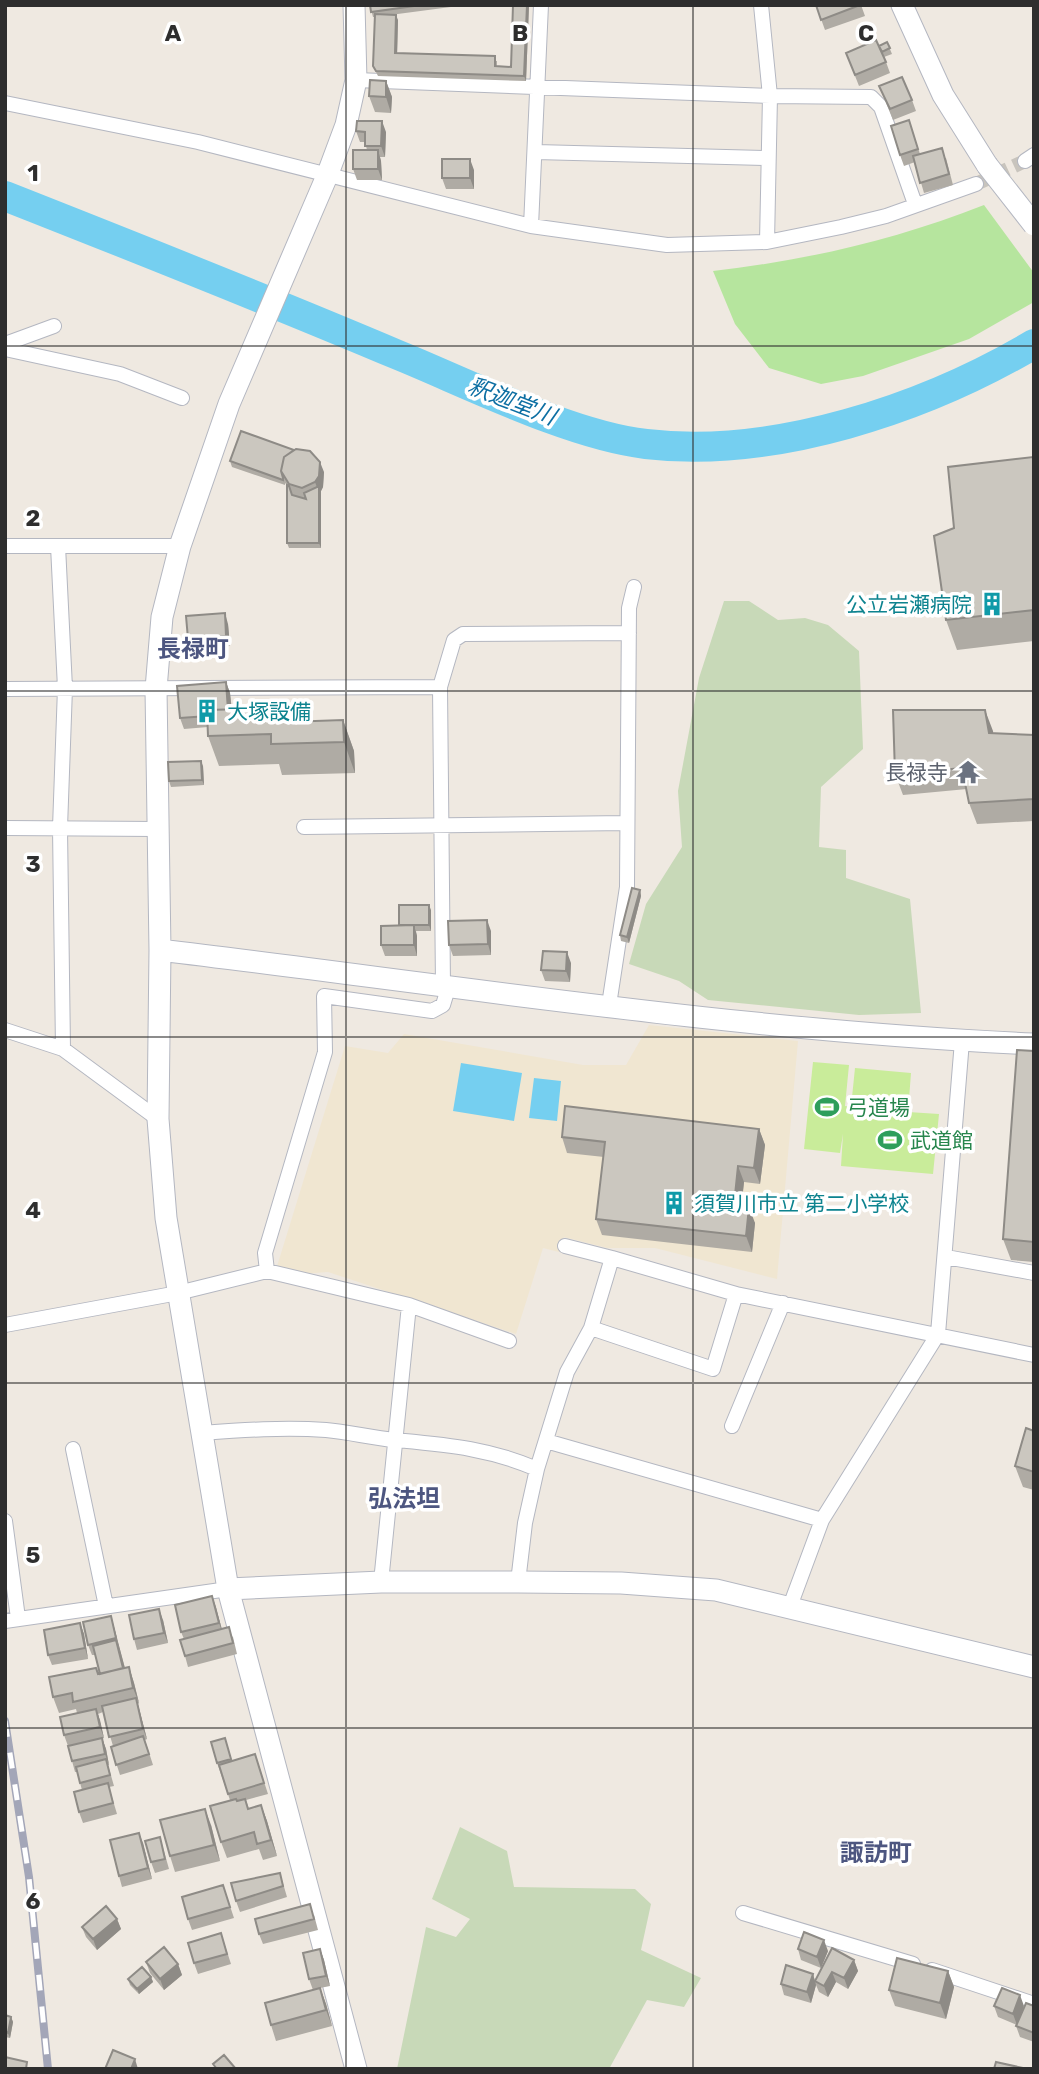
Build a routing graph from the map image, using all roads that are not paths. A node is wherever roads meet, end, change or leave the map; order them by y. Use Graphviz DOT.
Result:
graph roads {
  1 [pos="354,5"];
  2 [pos="541,5"];
  3 [pos="761,5"];
  4 [pos="902,5"];
  5 [pos="356,80"];
  6 [pos="537,86"];
  7 [pos="769,96"];
  8 [pos="5,103"];
  9 [pos="536,152"];
  10 [pos="768,158"];
  11 [pos="327,176"];
  12 [pos="976,184"];
  13 [pos="915,204"];
  14 [pos="1034,225"];
  15 [pos="531,226"];
  16 [pos="767,242"];
  17 [pos="54,326"];
  18 [pos="5,346"];
  19 [pos="182,398"];
  20 [pos="5,546"];
  21 [pos="58,546"];
  22 [pos="180,546"];
  23 [pos="634,587"];
  24 [pos="629,633"];
  25 [pos="440,687"];
  26 [pos="65,688"];
  27 [pos="5,689"];
  28 [pos="156,689"];
  29 [pos="626,823"];
  30 [pos="443,826"];
  31 [pos="304,827"];
  32 [pos="5,828"];
  33 [pos="60,828"];
  34 [pos="157,829"];
  35 [pos="160,950"];
  36 [pos="446,985"];
  37 [pos="609,1005"];
  38 [pos="5,1030"];
  39 [pos="962,1041"];
  40 [pos="1034,1044"];
  41 [pos="63,1049"];
  42 [pos="158,1119"];
  43 [pos="565,1246"];
  44 [pos="946,1257"];
  45 [pos="612,1258"];
  46 [pos="267,1271"];
  47 [pos="1034,1273"];
  48 [pos="178,1293"];
  49 [pos="736,1294"];
  50 [pos="783,1303"];
  51 [pos="409,1305"];
  52 [pos="5,1325"];
  53 [pos="591,1328"];
  54 [pos="938,1334"];
  55 [pos="509,1340"];
  56 [pos="1034,1355"];
  57 [pos="732,1426"];
  58 [pos="202,1433"];
  59 [pos="394,1440"];
  60 [pos="546,1441"];
  61 [pos="73,1449"];
  62 [pos="537,1469"];
  63 [pos="822,1520"];
  64 [pos="5,1521"];
  65 [pos="381,1582"];
  66 [pos="518,1582"];
  67 [pos="228,1589"];
  68 [pos="106,1606"];
  69 [pos="789,1609"];
  70 [pos="12,1619"];
  71 [pos="1034,1667"];
  72 [pos="743,1913"];
  73 [pos="1034,2004"];
  74 [pos="356,2069"];
  1 -- 5 [label="street"];
  2 -- 6 [label="street"];
  3 -- 7 [label="street"];
  4 -- 14 [label="street, bridge"];
  5 -- 6 [label="street"];
  5 -- 11 [label="street"];
  6 -- 7 [label="street"];
  6 -- 9 [label="street"];
  7 -- 10 [label="street"];
  7 -- 13 [label="street"];
  8 -- 11 [label="street"];
  9 -- 10 [label="street"];
  9 -- 15 [label="street"];
  10 -- 16 [label="street"];
  11 -- 15 [label="street"];
  11 -- 22 [label="street"];
  12 -- 13 [label="street"];
  13 -- 16 [label="street"];
  15 -- 16 [label="street"];
  17 -- 18 [label="street"];
  18 -- 19 [label="street"];
  20 -- 21 [label="street"];
  21 -- 22 [label="street"];
  21 -- 26 [label="street"];
  22 -- 28 [label="street"];
  23 -- 24 [label="street"];
  24 -- 25 [label="street"];
  24 -- 29 [label="street"];
  25 -- 28 [label="street"];
  25 -- 30 [label="street"];
  26 -- 27 [label="street"];
  26 -- 28 [label="street"];
  26 -- 33 [label="street"];
  28 -- 34 [label="street"];
  29 -- 30 [label="street"];
  29 -- 37 [label="street"];
  30 -- 31 [label="street"];
  30 -- 36 [label="street"];
  32 -- 33 [label="street"];
  33 -- 34 [label="street"];
  33 -- 41 [label="street"];
  34 -- 35 [label="street"];
  35 -- 36 [label="street"];
  35 -- 42 [label="street"];
  36 -- 37 [label="street"];
  36 -- 46 [label="street"];
  37 -- 39 [label="street"];
  38 -- 41 [label="street"];
  39 -- 40 [label="street"];
  39 -- 44 [label="street"];
  41 -- 42 [label="street"];
  42 -- 48 [label="street"];
  43 -- 45 [label="street"];
  44 -- 47 [label="street"];
  44 -- 54 [label="street"];
  45 -- 49 [label="street"];
  45 -- 53 [label="street"];
  46 -- 48 [label="street"];
  46 -- 51 [label="street"];
  48 -- 52 [label="street"];
  48 -- 58 [label="street"];
  49 -- 50 [label="street"];
  49 -- 53 [label="street"];
  50 -- 54 [label="street"];
  50 -- 57 [label="street"];
  51 -- 55 [label="street"];
  51 -- 59 [label="street"];
  53 -- 60 [label="street"];
  54 -- 56 [label="street"];
  54 -- 63 [label="street"];
  58 -- 59 [label="street"];
  58 -- 67 [label="street"];
  59 -- 62 [label="street"];
  59 -- 65 [label="street"];
  60 -- 62 [label="street"];
  60 -- 63 [label="street"];
  61 -- 68 [label="street"];
  62 -- 66 [label="street"];
  63 -- 69 [label="street"];
  64 -- 70 [label="street"];
  65 -- 66 [label="street"];
  65 -- 67 [label="street"];
  66 -- 69 [label="street"];
  67 -- 68 [label="street"];
  67 -- 74 [label="street"];
  68 -- 70 [label="street"];
  69 -- 71 [label="street"];
  72 -- 73 [label="street"];
}
